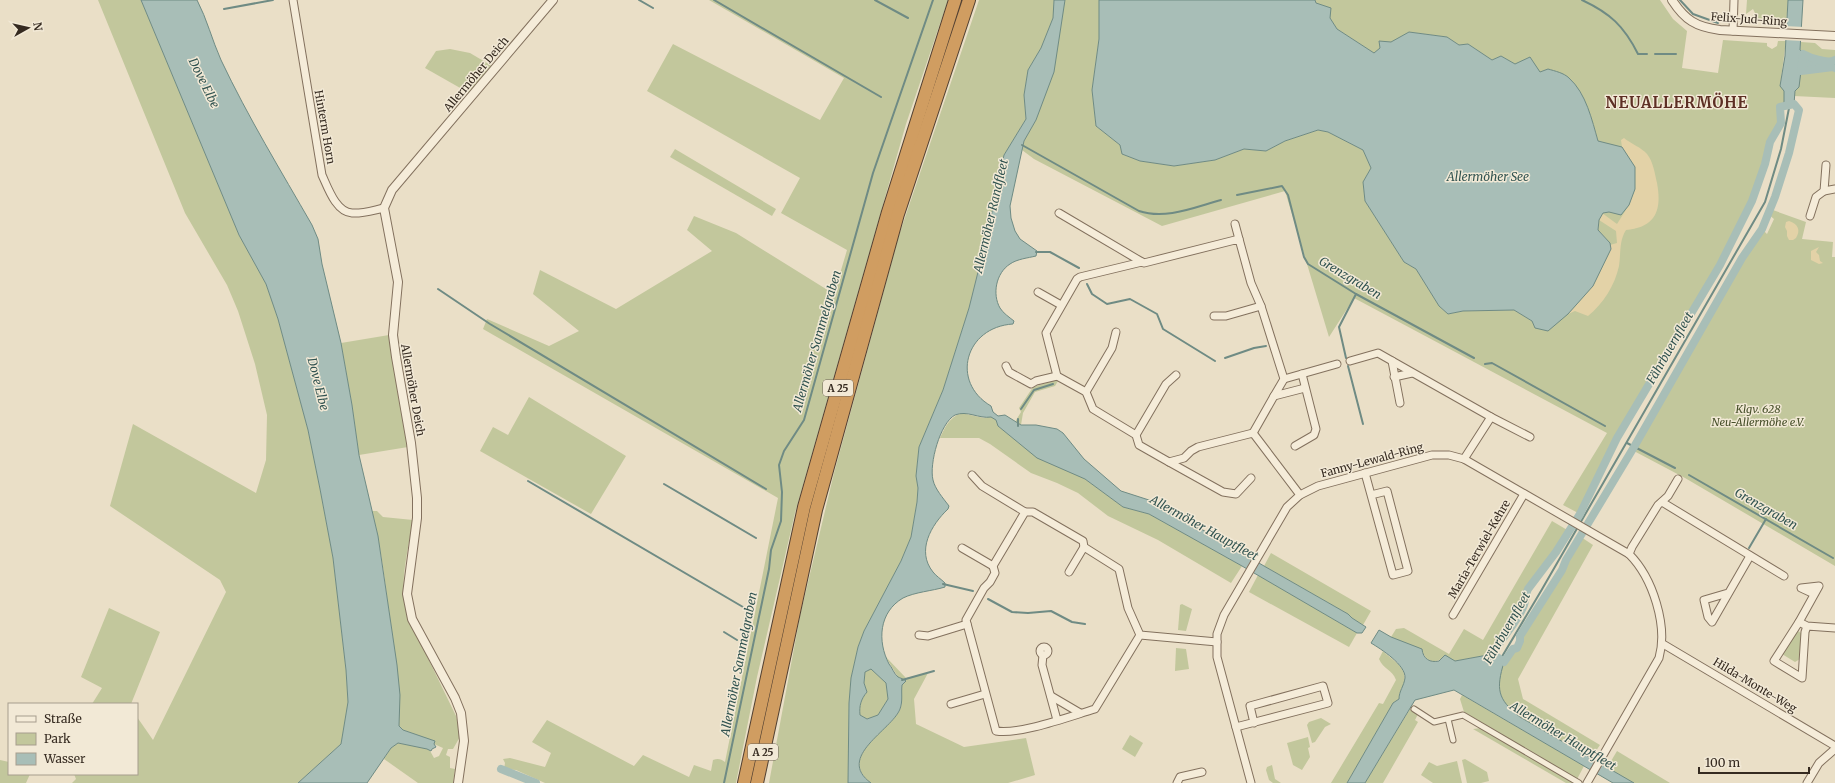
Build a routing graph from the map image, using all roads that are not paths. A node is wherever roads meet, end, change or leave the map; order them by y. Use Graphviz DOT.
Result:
graph roads {
  1 [pos="293,0"];
  2 [pos="553,0"];
  3 [pos="955,0"];
  4 [pos="968,0"];
  5 [pos="1672,0"];
  6 [pos="1734,0"];
  7 [pos="1733,31"];
  8 [pos="1835,36"];
  9 [pos="1826,165"];
  10 [pos="1835,189"];
  11 [pos="1824,191"];
  12 [pos="384,208"];
  13 [pos="1059,213"];
  14 [pos="1810,216"];
  15 [pos="1235,224"];
  16 [pos="1239,239"];
  17 [pos="1142,262"];
  18 [pos="1038,292"];
  19 [pos="1061,305"];
  20 [pos="1261,306"];
  21 [pos="1214,316"];
  22 [pos="1116,332"];
  23 [pos="1350,361"];
  24 [pos="1392,361"];
  25 [pos="1337,364"];
  26 [pos="1006,366"];
  27 [pos="1412,373"];
  28 [pos="1302,374"];
  29 [pos="1176,375"];
  30 [pos="1057,376"];
  31 [pos="1394,377"];
  32 [pos="1284,379"];
  33 [pos="1306,388"];
  34 [pos="1086,392"];
  35 [pos="1274,396"];
  36 [pos="1400,403"];
  37 [pos="1491,417"];
  38 [pos="1253,433"];
  39 [pos="1136,435"];
  40 [pos="1530,437"];
  41 [pos="1295,446"];
  42 [pos="1464,459"];
  43 [pos="1169,462"];
  44 [pos="1365,473"];
  45 [pos="972,475"];
  46 [pos="1251,478"];
  47 [pos="1678,479"];
  48 [pos="1524,494"];
  49 [pos="1300,495"];
  50 [pos="1371,495"];
  51 [pos="1662,502"];
  52 [pos="1024,512"];
  53 [pos="1084,547"];
  54 [pos="962,548"];
  55 [pos="1629,554"];
  56 [pos="1750,556"];
  57 [pos="993,566"];
  58 [pos="1069,572"];
  59 [pos="1784,576"];
  60 [pos="1728,593"];
  61 [pos="1814,594"];
  62 [pos="1453,615"];
  63 [pos="1799,622"];
  64 [pos="967,624"];
  65 [pos="1807,626"];
  66 [pos="1835,628"];
  67 [pos="918,635"];
  68 [pos="1140,635"];
  69 [pos="1216,642"];
  70 [pos="1663,644"];
  71 [pos="1043,655"];
  72 [pos="1803,663"];
  73 [pos="1793,673"];
  74 [pos="985,694"];
  75 [pos="1050,696"];
  76 [pos="951,704"];
  77 [pos="1414,709"];
  78 [pos="1080,713"];
  79 [pos="1448,719"];
  80 [pos="1057,720"];
  81 [pos="1254,723"];
  82 [pos="1236,727"];
  83 [pos="1453,740"];
  84 [pos="1835,747"];
  85 [pos="1202,772"];
  86 [pos="458,783"];
  87 [pos="744,783"];
  88 [pos="756,783"];
  89 [pos="1177,783"];
  90 [pos="1250,783"];
  91 [pos="1579,783"];
  92 [pos="1588,783"];
  93 [pos="1807,783"];
  1 -- 12 [label="street, Hinterm Horn"];
  2 -- 12 [label="street, Allermöher Deich"];
  3 -- 87 [label="highway, A 25"];
  4 -- 88 [label="highway, A 25"];
  5 -- 7 [label="street, Felix-Jud-Ring"];
  6 -- 7 [label="street"];
  7 -- 8 [label="street, Felix-Jud-Ring"];
  9 -- 11 [label="street"];
  10 -- 11 [label="street"];
  11 -- 14 [label="street"];
  12 -- 86 [label="street, Allermöher Deich"];
  13 -- 17 [label="street"];
  15 -- 16 [label="street"];
  16 -- 17 [label="street"];
  16 -- 20 [label="street"];
  17 -- 19 [label="street"];
  18 -- 19 [label="street"];
  19 -- 30 [label="street"];
  20 -- 21 [label="street"];
  20 -- 32 [label="street"];
  22 -- 34 [label="street"];
  23 -- 24 [label="street"];
  24 -- 27 [label="street"];
  24 -- 31 [label="street"];
  25 -- 28 [label="street"];
  26 -- 30 [label="street"];
  27 -- 31 [label="street"];
  27 -- 37 [label="street"];
  28 -- 32 [label="street"];
  28 -- 33 [label="street"];
  29 -- 39 [label="street"];
  30 -- 34 [label="street"];
  31 -- 36 [label="street"];
  32 -- 35 [label="street"];
  33 -- 35 [label="street"];
  33 -- 41 [label="street"];
  34 -- 39 [label="street"];
  35 -- 38 [label="street"];
  37 -- 40 [label="street"];
  37 -- 42 [label="street"];
  38 -- 43 [label="street"];
  38 -- 49 [label="street"];
  39 -- 43 [label="street"];
  42 -- 44 [label="street, Fanny-Lewald-Ring"];
  42 -- 48 [label="street, Fanny-Lewald-Ring"];
  43 -- 46 [label="street"];
  44 -- 49 [label="street, Fanny-Lewald-Ring"];
  44 -- 50 [label="street"];
  45 -- 52 [label="street"];
  47 -- 51 [label="street"];
  48 -- 55 [label="street, Fanny-Lewald-Ring"];
  48 -- 62 [label="street, Maria-Terwiel-Kehre"];
  49 -- 69 [label="street, Fanny-Lewald-Ring"];
  50 -- 50 [label="street"];
  51 -- 55 [label="street"];
  51 -- 56 [label="street"];
  52 -- 53 [label="street"];
  52 -- 57 [label="street"];
  53 -- 58 [label="street"];
  53 -- 68 [label="street"];
  54 -- 57 [label="street"];
  55 -- 70 [label="street, Fanny-Lewald-Ring"];
  56 -- 59 [label="street"];
  56 -- 60 [label="street"];
  57 -- 64 [label="street"];
  61 -- 63 [label="street"];
  63 -- 65 [label="street"];
  63 -- 73 [label="street"];
  64 -- 67 [label="street"];
  64 -- 74 [label="street"];
  65 -- 66 [label="street"];
  65 -- 72 [label="street"];
  68 -- 69 [label="street"];
  68 -- 78 [label="street"];
  69 -- 82 [label="street, Fanny-Lewald-Ring"];
  70 -- 84 [label="street, Hilda-Monte-Weg"];
  70 -- 92 [label="street, Fanny-Lewald-Ring"];
  71 -- 75 [label="street"];
  72 -- 73 [label="street"];
  72 -- 73 [label="street"];
  74 -- 76 [label="street"];
  74 -- 80 [label="street"];
  75 -- 78 [label="street"];
  75 -- 80 [label="street"];
  77 -- 79 [label="street"];
  78 -- 80 [label="street"];
  79 -- 83 [label="street"];
  79 -- 91 [label="street"];
  81 -- 81 [label="street"];
  81 -- 82 [label="street"];
  82 -- 90 [label="street, Fanny-Lewald-Ring"];
  84 -- 93 [label="street"];
  85 -- 89 [label="street"];
}
